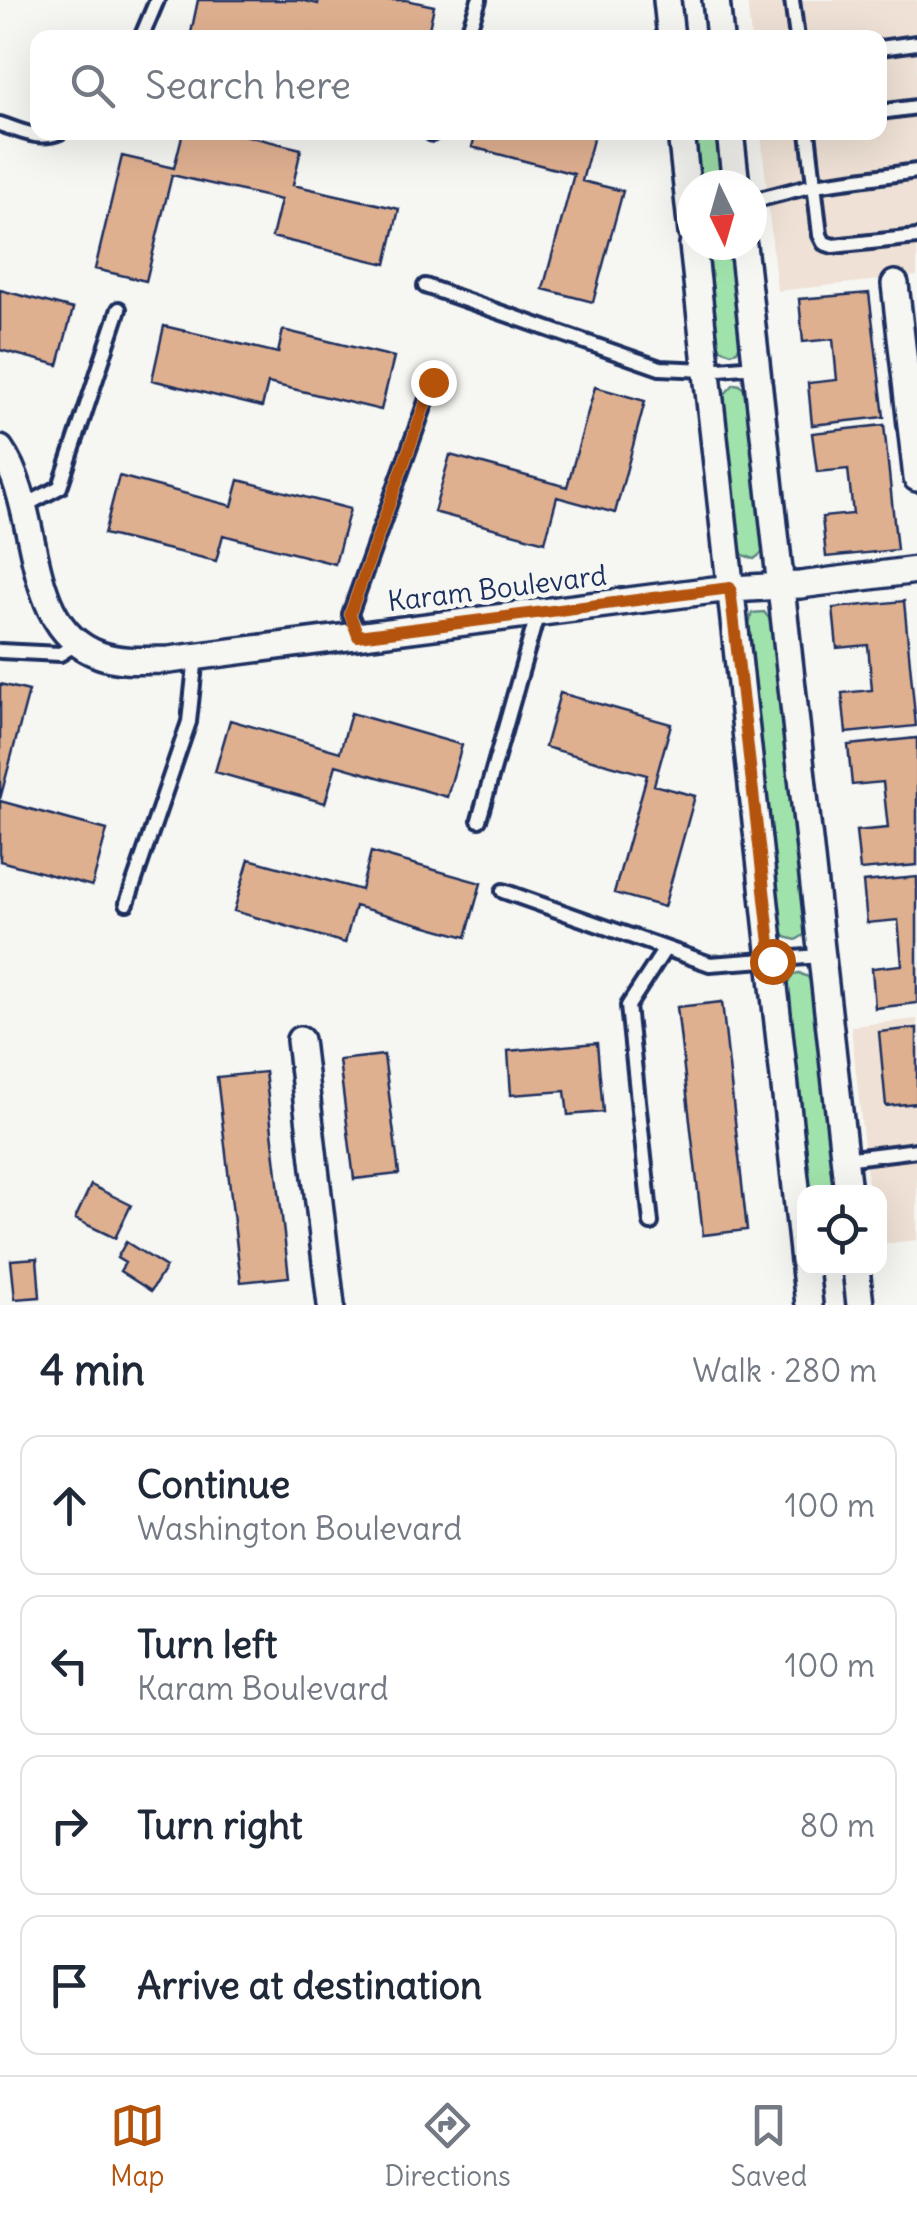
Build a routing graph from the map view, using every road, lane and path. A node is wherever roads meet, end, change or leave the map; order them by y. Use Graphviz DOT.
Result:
graph roads {
  1 [pos="156,0"];
  2 [pos="479,0"];
  3 [pos="666,0"];
  4 [pos="716,0"];
  5 [pos="792,0"];
  6 [pos="145,30"];
  7 [pos="469,30"];
  8 [pos="669,30"];
  9 [pos="719,30"];
  10 [pos="796,30"];
  11 [pos="917,43"];
  12 [pos="887,47"];
  13 [pos="917,107"];
  14 [pos="887,111"];
  15 [pos="0,124"];
  16 [pos="30,134"];
  17 [pos="682,140"];
  18 [pos="731,140"];
  19 [pos="809,140"];
  20 [pos="685,170"];
  21 [pos="734,170"];
  22 [pos="917,170"];
  23 [pos="814,185"];
  24 [pos="767,197"];
  25 [pos="917,237"];
  26 [pos="695,260"];
  27 [pos="745,260"];
  28 [pos="896,284"];
  29 [pos="425,286"];
  30 [pos="119,309"];
  31 [pos="756,366"];
  32 [pos="707,370"];
  33 [pos="433,382"];
  34 [pos="0,449"];
  35 [pos="917,478"];
  36 [pos="26,505"];
  37 [pos="917,570"];
  38 [pos="780,584"];
  39 [pos="730,588"];
  40 [pos="538,612"];
  41 [pos="358,636"];
  42 [pos="79,642"];
  43 [pos="0,651"];
  44 [pos="196,656"];
  45 [pos="479,820"];
  46 [pos="502,891"];
  47 [pos="127,902"];
  48 [pos="665,948"];
  49 [pos="821,956"];
  50 [pos="772,961"];
  51 [pos="300,1040"];
  52 [pos="917,1150"];
  53 [pos="844,1159"];
  54 [pos="847,1185"];
  55 [pos="797,1191"];
  56 [pos="652,1224"];
  57 [pos="806,1275"];
  58 [pos="857,1275"];
  59 [pos="331,1305"];
  60 [pos="810,1305"];
  61 [pos="860,1305"];
  1 -- 6 [label="lane"];
  2 -- 7 [label="lane"];
  3 -- 8 [label="street"];
  4 -- 9 [label="street"];
  5 -- 10 [label="lane"];
  11 -- 12 [label="lane"];
  13 -- 14 [label="lane"];
  15 -- 16 [label="lane"];
  17 -- 20 [label="street"];
  18 -- 21 [label="street"];
  19 -- 23 [label="lane"];
  22 -- 23 [label="lane"];
  23 -- 24 [label="lane"];
  23 -- 25 [label="lane"];
  26 -- 32 [label="street"];
  27 -- 31 [label="street"];
  28 -- 35 [label="street"];
  29 -- 32 [label="lane"];
  30 -- 36 [label="lane"];
  31 -- 32 [label="lane"];
  31 -- 38 [label="street"];
  32 -- 39 [label="street"];
  33 -- 41 [label="lane"];
  34 -- 36 [label="street, Karam Boulevard"];
  36 -- 42 [label="street, Karam Boulevard"];
  37 -- 38 [label="street, Karam Boulevard"];
  38 -- 39 [label="street, Karam Boulevard"];
  38 -- 49 [label="street"];
  39 -- 40 [label="street, Karam Boulevard"];
  39 -- 50 [label="street"];
  40 -- 41 [label="street, Karam Boulevard"];
  40 -- 45 [label="lane"];
  41 -- 44 [label="street, Karam Boulevard"];
  42 -- 43 [label="lane"];
  42 -- 44 [label="street, Karam Boulevard"];
  44 -- 47 [label="lane"];
  46 -- 48 [label="lane"];
  48 -- 50 [label="lane"];
  48 -- 56 [label="lane"];
  49 -- 50 [label="lane"];
  49 -- 53 [label="street"];
  50 -- 55 [label="street"];
  51 -- 59 [label="street"];
  52 -- 53 [label="lane"];
  53 -- 54 [label="street"];
  57 -- 60 [label="street"];
  58 -- 61 [label="street"];
}
